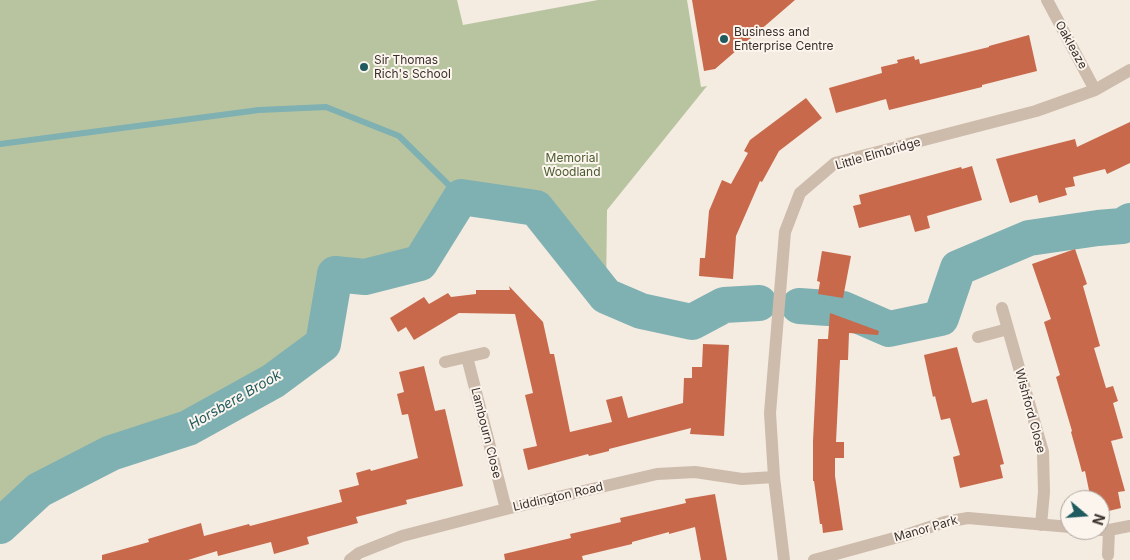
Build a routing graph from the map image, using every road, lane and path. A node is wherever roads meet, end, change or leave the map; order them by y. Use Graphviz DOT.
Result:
graph roads {
  1 [pos="1047,0"];
  2 [pos="1130,70"];
  3 [pos="1095,90"];
  4 [pos="1002,308"];
  5 [pos="1008,329"];
  6 [pos="978,337"];
  7 [pos="484,352"];
  8 [pos="467,357"];
  9 [pos="446,362"];
  10 [pos="774,477"];
  11 [pos="506,509"];
  12 [pos="1041,525"];
  13 [pos="1060,526"];
  14 [pos="1130,526"];
  15 [pos="1110,529"];
  16 [pos="1106,540"];
  17 [pos="1108,555"];
  18 [pos="350,560"];
  19 [pos="784,560"];
  20 [pos="814,560"];
  1 -- 3 [label="street, Oakleaze"];
  2 -- 3 [label="street, Little Elmbridge"];
  3 -- 10 [label="street, Little Elmbridge"];
  4 -- 5 [label="street, Wishford Close"];
  5 -- 6 [label="street"];
  5 -- 12 [label="street, Wishford Close"];
  7 -- 8 [label="street"];
  8 -- 9 [label="street"];
  8 -- 11 [label="street, Lambourn Close"];
  10 -- 11 [label="street, Liddington Road"];
  10 -- 19 [label="street, Little Elmbridge"];
  11 -- 18 [label="street, Liddington Road"];
  12 -- 13 [label="street, Manor Park"];
  12 -- 20 [label="street, Manor Park"];
  14 -- 15 [label="street"];
  16 -- 17 [label="street"];
}
